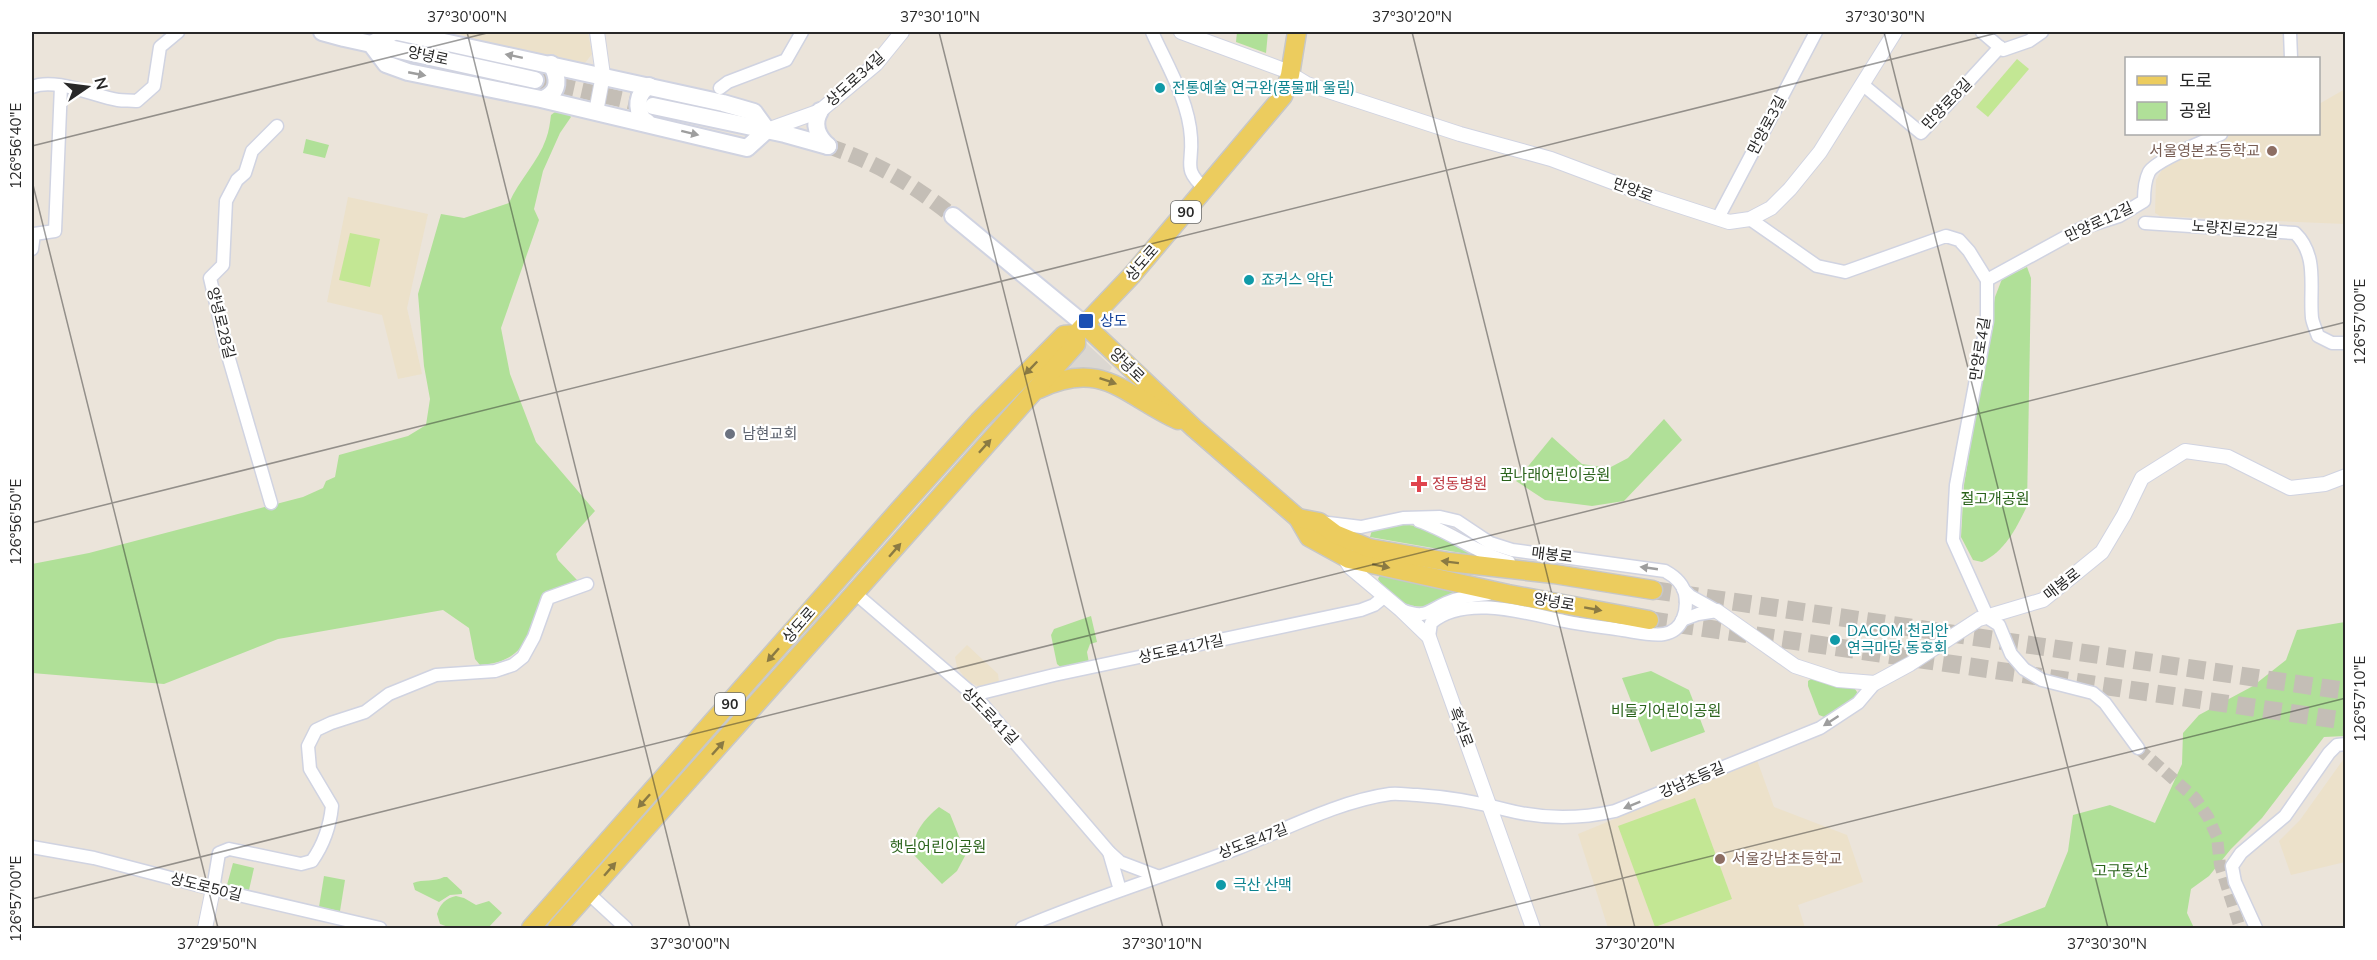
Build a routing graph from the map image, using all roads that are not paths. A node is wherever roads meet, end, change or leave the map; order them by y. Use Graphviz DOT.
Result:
graph roads {
  1 [pos="178,32"];
  2 [pos="322,32"];
  3 [pos="396,32"];
  4 [pos="597,32"];
  5 [pos="802,32"];
  6 [pos="903,32"];
  7 [pos="1152,32"];
  8 [pos="1181,32"];
  9 [pos="1297,32"];
  10 [pos="1816,32"];
  11 [pos="1896,32"];
  12 [pos="1982,32"];
  13 [pos="2042,32"];
  14 [pos="2290,32"];
  15 [pos="371,44"];
  16 [pos="2000,48"];
  17 [pos="2291,57"];
  18 [pos="551,64"];
  19 [pos="603,75"];
  20 [pos="1290,75"];
  21 [pos="535,80"];
  22 [pos="1862,84"];
  23 [pos="61,86"];
  24 [pos="649,86"];
  25 [pos="32,87"];
  26 [pos="720,88"];
  27 [pos="543,99"];
  28 [pos="653,106"];
  29 [pos="820,111"];
  30 [pos="596,112"];
  31 [pos="648,122"];
  32 [pos="277,126"];
  33 [pos="768,130"];
  34 [pos="2219,135"];
  35 [pos="1205,189"];
  36 [pos="953,216"];
  37 [pos="1718,218"];
  38 [pos="1750,219"];
  39 [pos="2145,224"];
  40 [pos="33,234"];
  41 [pos="32,249"];
  42 [pos="1987,280"];
  43 [pos="1081,329"];
  44 [pos="2346,343"];
  45 [pos="1032,392"];
  46 [pos="1194,428"];
  47 [pos="2346,476"];
  48 [pos="272,503"];
  49 [pos="1298,518"];
  50 [pos="1406,518"];
  51 [pos="1319,522"];
  52 [pos="1343,556"];
  53 [pos="1554,574"];
  54 [pos="587,584"];
  55 [pos="1683,589"];
  56 [pos="1653,590"];
  57 [pos="856,594"];
  58 [pos="1508,594"];
  59 [pos="1385,596"];
  60 [pos="1401,610"];
  61 [pos="1717,611"];
  62 [pos="809,612"];
  63 [pos="1988,618"];
  64 [pos="1430,620"];
  65 [pos="1649,620"];
  66 [pos="1682,620"];
  67 [pos="826,627"];
  68 [pos="1875,683"];
  69 [pos="976,697"];
  70 [pos="2346,744"];
  71 [pos="2138,748"];
  72 [pos="1490,805"];
  73 [pos="32,847"];
  74 [pos="1109,852"];
  75 [pos="1157,876"];
  76 [pos="213,889"];
  77 [pos="1120,890"];
  78 [pos="588,893"];
  79 [pos="205,928"];
  80 [pos="380,928"];
  81 [pos="531,928"];
  82 [pos="557,928"];
  83 [pos="626,928"];
  84 [pos="1022,928"];
  85 [pos="1533,928"];
  86 [pos="2256,928"];
  1 -- 23 [label="street"];
  2 -- 15 [label="main road, 양녕로"];
  3 -- 15 [label="main road"];
  18 -- 3 [label="main road, one-way"];
  4 -- 19 [label="street"];
  5 -- 26 [label="street"];
  6 -- 29 [label="street, 상도로34길"];
  7 -- 35 [label="street"];
  8 -- 20 [label="street"];
  9 -- 20 [label="main road, 상도로 / 90"];
  10 -- 37 [label="street, 만양로3길"];
  11 -- 22 [label="street"];
  12 -- 16 [label="street"];
  13 -- 16 [label="street"];
  14 -- 17 [label="street"];
  15 -- 21 [label="main road, 양녕로"];
  15 -- 27 [label="main road, one-way"];
  16 -- 22 [label="street, 만양로8길"];
  18 -- 19 [label="main road"];
  18 -- 27 [label="main road"];
  19 -- 24 [label="main road"];
  19 -- 30 [label="street"];
  20 -- 35 [label="main road, 상도로 / 90"];
  20 -- 37 [label="street, 만양로"];
  22 -- 38 [label="street"];
  23 -- 25 [label="street"];
  23 -- 40 [label="street"];
  24 -- 31 [label="main road"];
  24 -- 33 [label="main road"];
  27 -- 30 [label="main road"];
  28 -- 33 [label="main road"];
  29 -- 33 [label="street, 상도로34길"];
  29 -- 33 [label="main road"];
  30 -- 31 [label="main road"];
  31 -- 33 [label="main road, one-way"];
  32 -- 48 [label="street, 양녕로28길"];
  34 -- 42 [label="street, 만양로12길"];
  35 -- 43 [label="main road, 상도로 / 90"];
  36 -- 43 [label="main road, 양녕로"];
  37 -- 38 [label="street, 만양로"];
  38 -- 42 [label="street"];
  39 -- 44 [label="street, 노량진로22길"];
  40 -- 41 [label="street"];
  42 -- 63 [label="street, 만양로4길"];
  43 -- 45 [label="main road, 상도로 / 90"];
  43 -- 46 [label="main road, 양녕로"];
  43 -- 62 [label="main road, 상도로 / 90, one-way"];
  45 -- 46 [label="main road, one-way"];
  57 -- 45 [label="main road, 상도로 / 90, one-way"];
  46 -- 49 [label="main road, 양녕로"];
  47 -- 63 [label="street, 매봉로"];
  49 -- 51 [label="main road, 양녕로"];
  49 -- 52 [label="main road, 양녕로"];
  50 -- 51 [label="street, 매봉로"];
  50 -- 53 [label="street"];
  55 -- 50 [label="street, 매봉로, one-way"];
  53 -- 51 [label="main road, 양녕로, one-way"];
  52 -- 58 [label="main road, 양녕로, one-way"];
  52 -- 59 [label="street, 흑석로"];
  53 -- 56 [label="main road, 양녕로"];
  54 -- 76 [label="street"];
  55 -- 61 [label="street, 매봉로"];
  55 -- 66 [label="street"];
  57 -- 67 [label="main road, 상도로 / 90"];
  57 -- 69 [label="street, 상도로41길"];
  58 -- 64 [label="street"];
  58 -- 65 [label="main road, 양녕로, one-way"];
  59 -- 60 [label="street, 흑석로"];
  59 -- 69 [label="street, 상도로41가길"];
  60 -- 64 [label="street, 흑석로"];
  60 -- 64 [label="street"];
  61 -- 66 [label="street"];
  61 -- 68 [label="street"];
  62 -- 67 [label="main road"];
  62 -- 81 [label="main road, 상도로 / 90, one-way"];
  63 -- 68 [label="street, 매봉로"];
  63 -- 71 [label="street, 만양로4길"];
  64 -- 66 [label="street"];
  64 -- 72 [label="street, 흑석로"];
  78 -- 67 [label="main road, 상도로 / 90, one-way"];
  68 -- 72 [label="street, 강남초등길, one-way"];
  69 -- 74 [label="street, 상도로41길"];
  70 -- 86 [label="street"];
  72 -- 75 [label="street, 상도로47길"];
  72 -- 85 [label="street, 흑석로"];
  73 -- 76 [label="street, 상도로50길"];
  74 -- 75 [label="street, 상도로41길"];
  74 -- 77 [label="street, 상도로41길"];
  75 -- 77 [label="street, 상도로47길"];
  76 -- 79 [label="street"];
  76 -- 80 [label="street, 상도로50길"];
  77 -- 84 [label="street, 상도로47길"];
  78 -- 82 [label="main road, 상도로 / 90"];
  78 -- 83 [label="street"];
}
